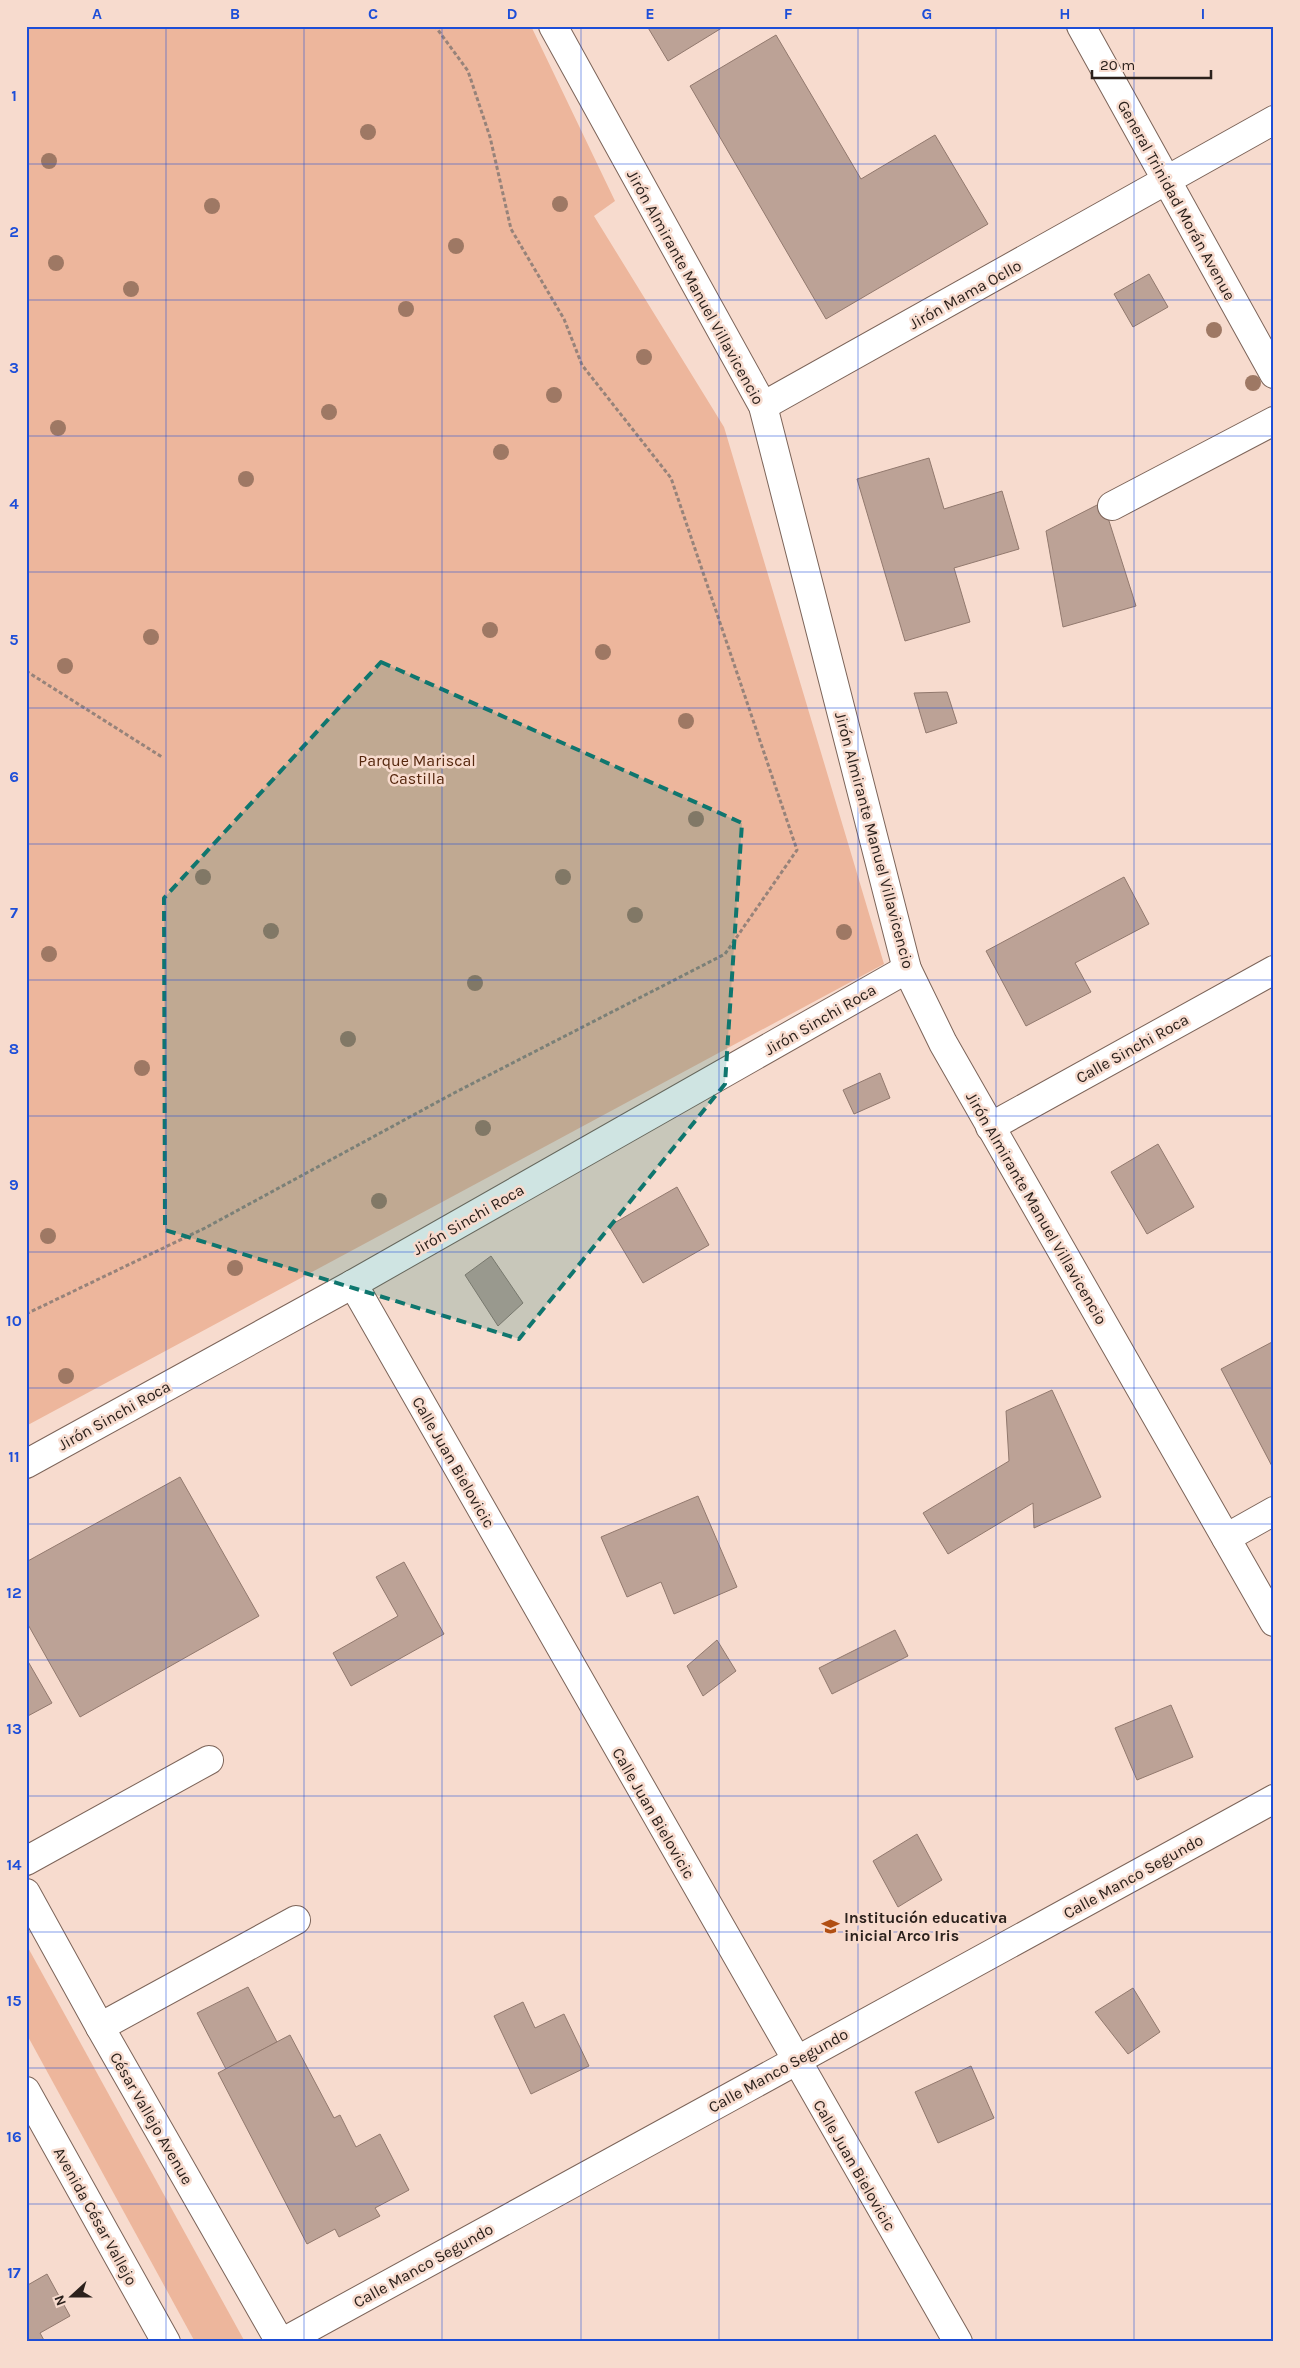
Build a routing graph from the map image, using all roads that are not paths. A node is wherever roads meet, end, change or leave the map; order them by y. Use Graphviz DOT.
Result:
graph roads {
  1 [pos="553,26"];
  2 [pos="1081,26"];
  3 [pos="1274,120"];
  4 [pos="1166,181"];
  5 [pos="1274,374"];
  6 [pos="763,406"];
  7 [pos="1274,421"];
  8 [pos="1112,506"];
  9 [pos="907,969"];
  10 [pos="1274,970"];
  11 [pos="990,1127"];
  12 [pos="353,1284"];
  13 [pos="26,1464"];
  14 [pos="1274,1511"];
  15 [pos="1226,1538"];
  16 [pos="1274,1622"];
  17 [pos="209,1760"];
  18 [pos="1274,1799"];
  19 [pos="26,1861"];
  20 [pos="26,1893"];
  21 [pos="296,1920"];
  22 [pos="100,2027"];
  23 [pos="795,2061"];
  24 [pos="26,2091"];
  25 [pos="166,2342"];
  26 [pos="282,2342"];
  27 [pos="958,2342"];
  1 -- 6 [label="street, Jirón Almirante Manuel Villavicencio"];
  2 -- 4 [label="street, General Trinidad Morán Avenue"];
  3 -- 4 [label="street, Jirón Mama Ocllo"];
  4 -- 5 [label="street, General Trinidad Morán Avenue"];
  4 -- 6 [label="street, Jirón Mama Ocllo"];
  6 -- 9 [label="street, Jirón Almirante Manuel Villavicencio"];
  7 -- 8 [label="street"];
  9 -- 11 [label="street, Jirón Almirante Manuel Villavicencio"];
  9 -- 12 [label="street, Jirón Sinchi Roca"];
  10 -- 11 [label="street, Calle Sinchi Roca"];
  11 -- 15 [label="street, Jirón Almirante Manuel Villavicencio"];
  12 -- 13 [label="street, Jirón Sinchi Roca"];
  12 -- 23 [label="street, Calle Juan Bielovicic"];
  14 -- 15 [label="street"];
  15 -- 16 [label="street, Jirón Almirante Manuel Villavicencio"];
  17 -- 19 [label="street"];
  18 -- 23 [label="street, Calle Manco Segundo"];
  20 -- 22 [label="street, César Vallejo Avenue"];
  21 -- 22 [label="street"];
  22 -- 26 [label="street, César Vallejo Avenue"];
  23 -- 26 [label="street, Calle Manco Segundo"];
  23 -- 27 [label="street, Calle Juan Bielovicic"];
  24 -- 25 [label="street, Avenida César Vallejo"];
}
